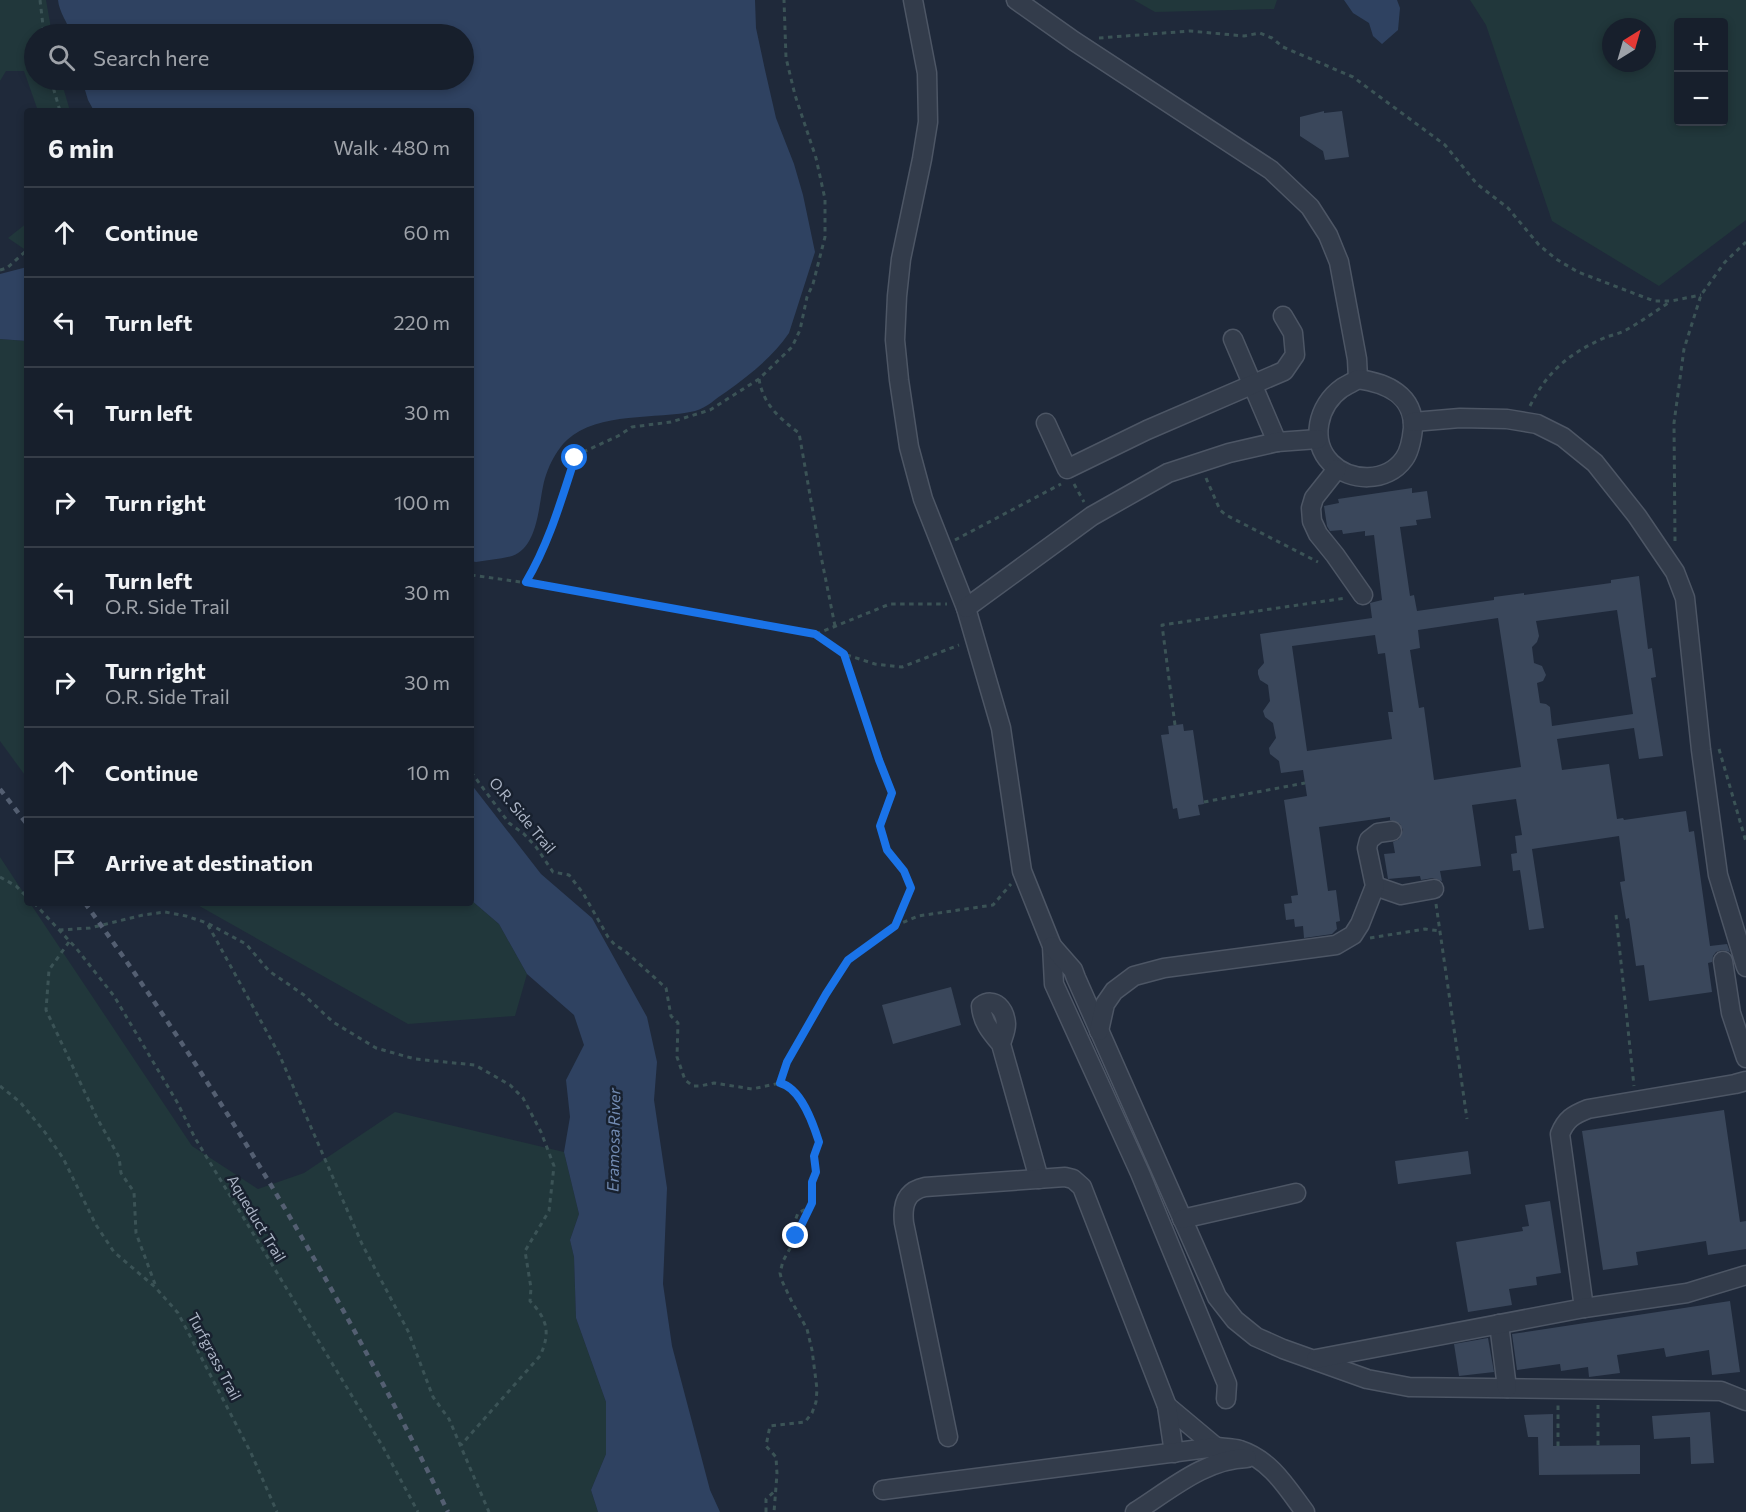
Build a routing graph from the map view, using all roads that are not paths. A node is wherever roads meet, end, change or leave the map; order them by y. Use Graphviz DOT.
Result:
graph roads {
  1 [pos="913,0"];
  2 [pos="1016,0"];
  3 [pos="1283,316"];
  4 [pos="1233,339"];
  5 [pos="1358,380"];
  6 [pos="1253,386"];
  7 [pos="1413,422"];
  8 [pos="1046,423"];
  9 [pos="1318,439"];
  10 [pos="1277,442"];
  11 [pos="1337,469"];
  12 [pos="1363,595"];
  13 [pos="965,605"];
  14 [pos="1392,831"];
  15 [pos="1375,886"];
  16 [pos="1435,894"];
  17 [pos="1052,946"];
  18 [pos="1723,961"];
  19 [pos="1746,967"];
  20 [pos="1100,1031"];
  21 [pos="1001,1044"];
  22 [pos="1746,1058"];
  23 [pos="1746,1081"];
  24 [pos="1039,1179"];
  25 [pos="1296,1193"];
  26 [pos="1182,1218"];
  27 [pos="1746,1275"];
  28 [pos="1584,1308"];
  29 [pos="1498,1324"];
  30 [pos="1314,1359"];
  31 [pos="1507,1388"];
  32 [pos="1226,1399"];
  33 [pos="1746,1401"];
  34 [pos="1167,1406"];
  35 [pos="948,1437"];
  36 [pos="1216,1447"];
  37 [pos="1174,1453"];
  38 [pos="1255,1457"];
  39 [pos="883,1490"];
  40 [pos="1296,1508"];
  41 [pos="1135,1512"];
  1 -- 13 [label="lane"];
  2 -- 5 [label="lane"];
  3 -- 6 [label="lane"];
  4 -- 6 [label="lane"];
  5 -- 7 [label="lane"];
  5 -- 9 [label="lane"];
  6 -- 8 [label="lane"];
  6 -- 10 [label="lane"];
  7 -- 11 [label="lane"];
  7 -- 19 [label="lane"];
  9 -- 10 [label="lane"];
  9 -- 11 [label="lane"];
  10 -- 13 [label="lane"];
  11 -- 12 [label="lane"];
  13 -- 17 [label="lane"];
  14 -- 15 [label="lane"];
  15 -- 16 [label="lane"];
  15 -- 20 [label="lane"];
  17 -- 20 [label="lane"];
  17 -- 32 [label="lane"];
  18 -- 22 [label="lane"];
  20 -- 26 [label="lane"];
  21 -- 24 [label="lane"];
  23 -- 28 [label="lane"];
  24 -- 34 [label="lane"];
  24 -- 35 [label="lane"];
  25 -- 26 [label="lane"];
  26 -- 30 [label="lane"];
  27 -- 28 [label="lane"];
  28 -- 29 [label="lane"];
  29 -- 30 [label="lane"];
  29 -- 31 [label="lane"];
  30 -- 31 [label="lane"];
  31 -- 33 [label="lane"];
  34 -- 36 [label="lane"];
  34 -- 37 [label="lane"];
  36 -- 37 [label="lane"];
  36 -- 38 [label="lane"];
  37 -- 39 [label="lane"];
  38 -- 40 [label="lane"];
  38 -- 41 [label="lane"];
}
